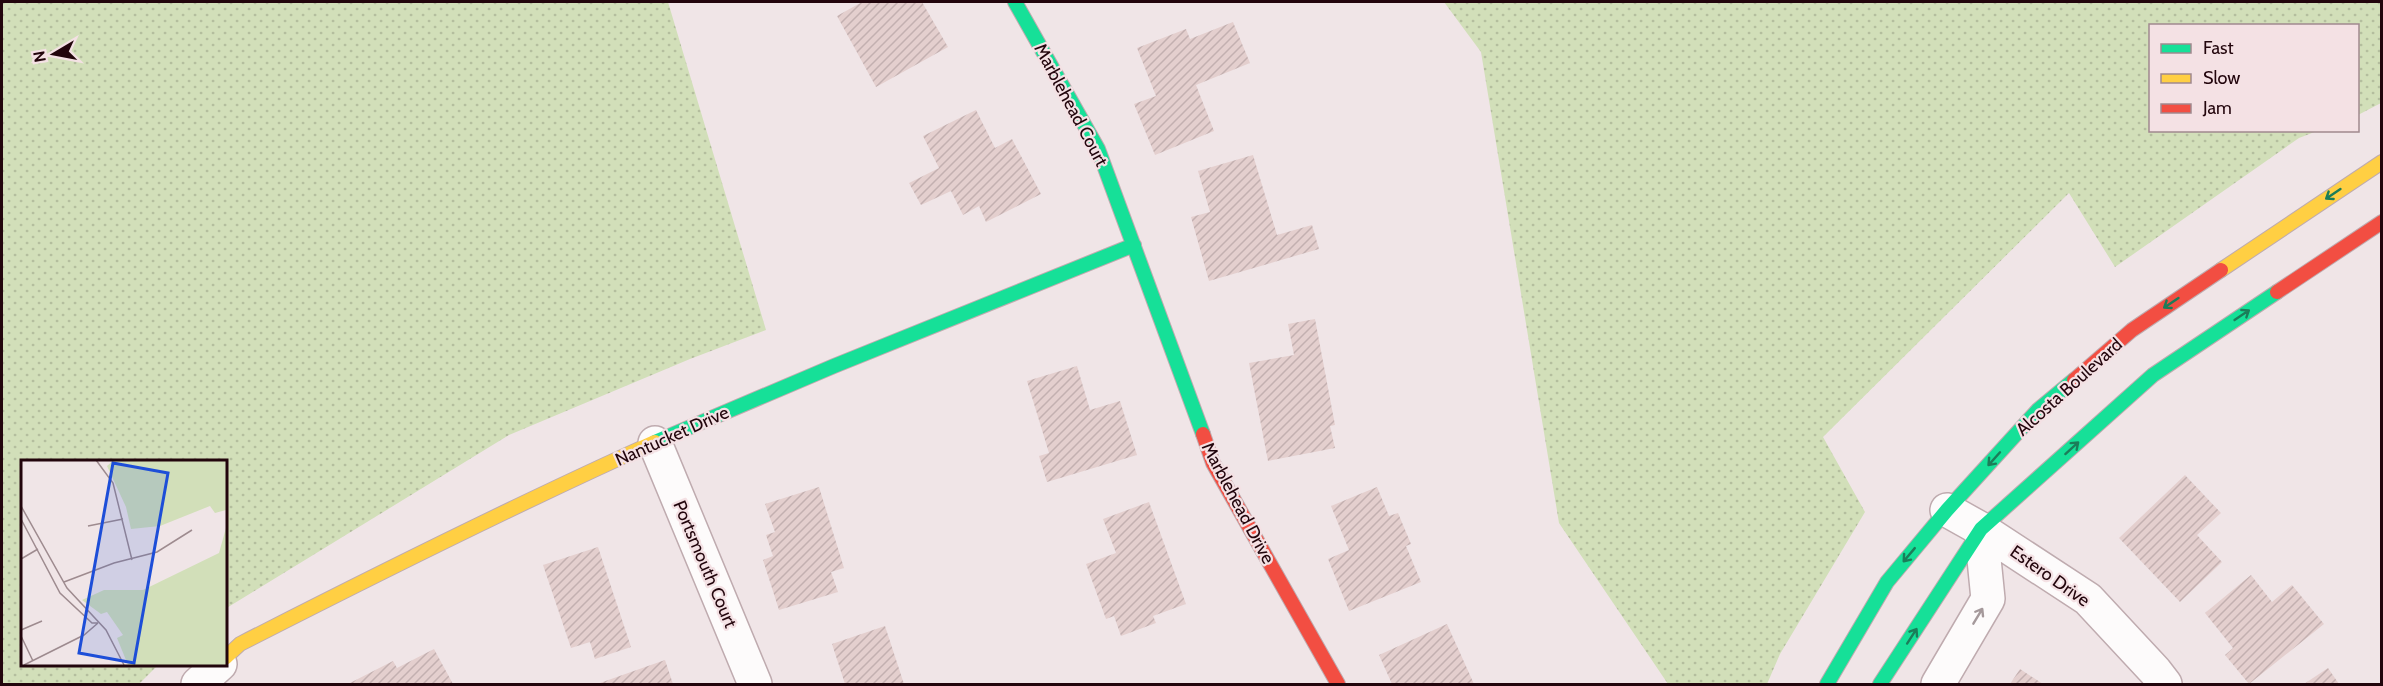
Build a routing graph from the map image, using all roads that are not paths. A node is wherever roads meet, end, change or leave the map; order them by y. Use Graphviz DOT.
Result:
graph roads {
  1 [pos="1014,2"];
  2 [pos="2382,162"];
  3 [pos="2382,222"];
  4 [pos="1134,245"];
  5 [pos="655,443"];
  6 [pos="1947,510"];
  7 [pos="1981,529"];
  8 [pos="226,657"];
  9 [pos="218,665"];
  10 [pos="198,684"];
  11 [pos="755,684"];
  12 [pos="1338,684"];
  13 [pos="1827,684"];
  14 [pos="1880,684"];
  15 [pos="1938,684"];
  16 [pos="2165,684"];
  1 -- 4 [label="street, Marblehead Court"];
  2 -- 6 [label="street, Alcosta Boulevard, one-way"];
  7 -- 3 [label="street, one-way"];
  4 -- 5 [label="street, Nantucket Drive"];
  4 -- 12 [label="street, Marblehead Drive"];
  5 -- 8 [label="street, Nantucket Drive"];
  5 -- 11 [label="street, Portsmouth Court"];
  6 -- 7 [label="street, Estero Drive"];
  6 -- 13 [label="street, Alcosta Boulevard, one-way"];
  14 -- 7 [label="street, one-way"];
  15 -- 7 [label="street, one-way"];
  7 -- 16 [label="street, Estero Drive"];
  9 -- 10 [label="street"];
}
